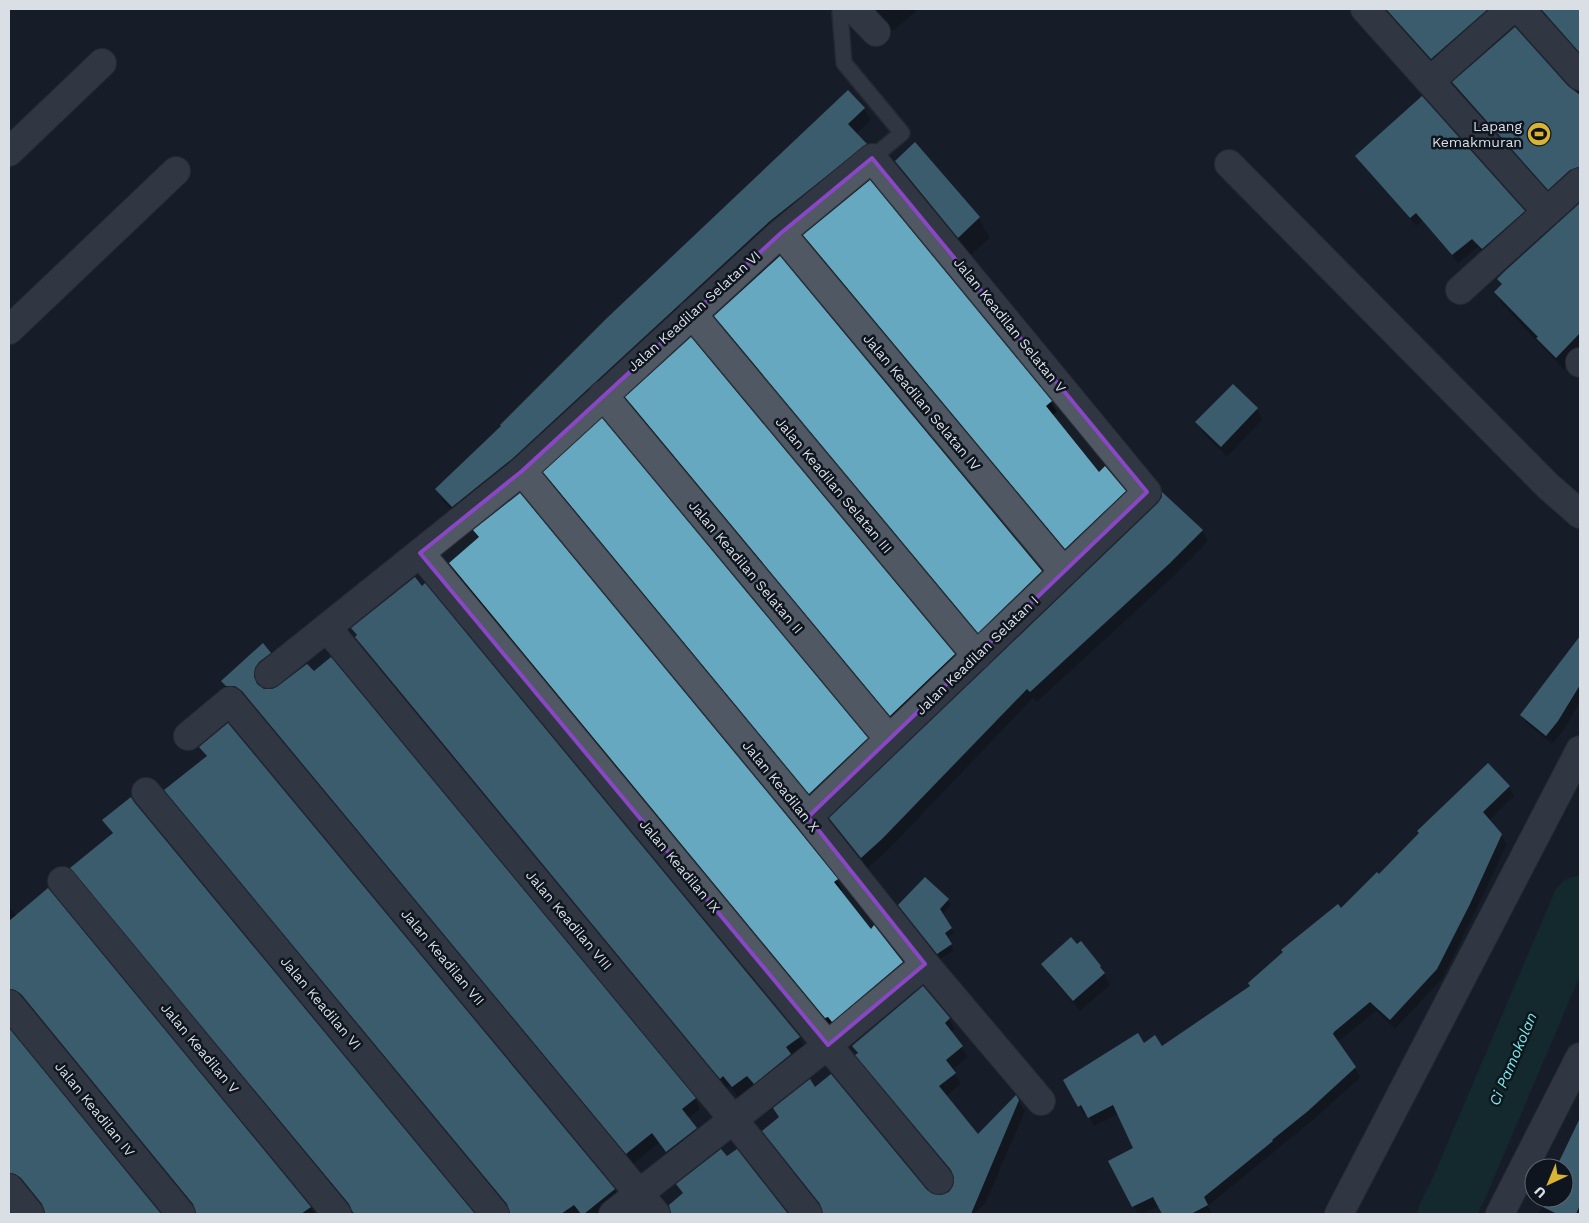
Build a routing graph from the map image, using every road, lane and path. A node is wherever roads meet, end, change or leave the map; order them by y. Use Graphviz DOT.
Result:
graph roads {
  1 [pos="843,9"];
  2 [pos="854,9"];
  3 [pos="1365,9"];
  4 [pos="1511,9"];
  5 [pos="1520,9"];
  6 [pos="876,32"];
  7 [pos="102,63"];
  8 [pos="1580,76"];
  9 [pos="1430,81"];
  10 [pos="9,152"];
  11 [pos="872,158"];
  12 [pos="1229,164"];
  13 [pos="176,171"];
  14 [pos="1580,182"];
  15 [pos="1547,212"];
  16 [pos="781,233"];
  17 [pos="1460,290"];
  18 [pos="692,314"];
  19 [pos="9,330"];
  20 [pos="603,395"];
  21 [pos="522,471"];
  22 [pos="1147,492"];
  23 [pos="1580,514"];
  24 [pos="420,553"];
  25 [pos="1064,572"];
  26 [pos="327,628"];
  27 [pos="977,656"];
  28 [pos="269,674"];
  29 [pos="188,736"];
  30 [pos="888,739"];
  31 [pos="1580,750"];
  32 [pos="146,792"];
  33 [pos="808,817"];
  34 [pos="62,881"];
  35 [pos="925,964"];
  36 [pos="9,1004"];
  37 [pos="828,1045"];
  38 [pos="1580,1057"];
  39 [pos="1041,1101"];
  40 [pos="733,1119"];
  41 [pos="939,1180"];
  42 [pos="9,1188"];
  43 [pos="639,1193"];
  44 [pos="1512,1209"];
  45 [pos="30,1214"];
  46 [pos="181,1214"];
  47 [pos="338,1214"];
  48 [pos="495,1214"];
  49 [pos="613,1214"];
  50 [pos="656,1214"];
  51 [pos="808,1214"];
  52 [pos="1339,1214"];
  1 -- 11 [label="lane"];
  2 -- 6 [label="street"];
  3 -- 9 [label="street"];
  4 -- 9 [label="street"];
  5 -- 8 [label="street"];
  7 -- 10 [label="street"];
  9 -- 15 [label="street"];
  11 -- 16 [label="street, Jalan Keadilan Selatan VI"];
  11 -- 22 [label="street, Jalan Keadilan Selatan V"];
  12 -- 23 [label="street"];
  13 -- 19 [label="street"];
  14 -- 15 [label="street"];
  15 -- 17 [label="street"];
  16 -- 18 [label="street, Jalan Keadilan Selatan VI"];
  16 -- 25 [label="street, Jalan Keadilan Selatan IV"];
  18 -- 20 [label="street, Jalan Keadilan Selatan VI"];
  18 -- 27 [label="street, Jalan Keadilan Selatan III"];
  20 -- 21 [label="street, Jalan Keadilan Selatan VI"];
  20 -- 30 [label="street, Jalan Keadilan Selatan II"];
  21 -- 24 [label="street, Jalan Keadilan Selatan VI"];
  21 -- 33 [label="street, Jalan Keadilan X"];
  22 -- 25 [label="street, Jalan Keadilan Selatan I"];
  24 -- 26 [label="street, Jalan Keadilan Selatan VI"];
  24 -- 37 [label="street, Jalan Keadilan IX"];
  25 -- 27 [label="street, Jalan Keadilan Selatan I"];
  26 -- 28 [label="street, Jalan Keadilan Selatan VI"];
  26 -- 40 [label="street, Jalan Keadilan VIII"];
  27 -- 30 [label="street, Jalan Keadilan Selatan I"];
  29 -- 43 [label="street, Jalan Keadilan VII"];
  30 -- 33 [label="street, Jalan Keadilan Selatan I"];
  31 -- 52 [label="street"];
  32 -- 48 [label="street, Jalan Keadilan VI"];
  33 -- 35 [label="street, Jalan Keadilan X"];
  34 -- 47 [label="street, Jalan Keadilan V"];
  35 -- 37 [label="street"];
  35 -- 39 [label="street, Jalan Keadilan X"];
  36 -- 46 [label="street, Jalan Keadilan IV"];
  37 -- 40 [label="street"];
  37 -- 41 [label="street, Jalan Keadilan IX"];
  38 -- 44 [label="street"];
  40 -- 43 [label="street"];
  40 -- 51 [label="street, Jalan Keadilan VIII"];
  42 -- 45 [label="street"];
  43 -- 49 [label="street"];
  43 -- 50 [label="street, Jalan Keadilan VII"];
}
